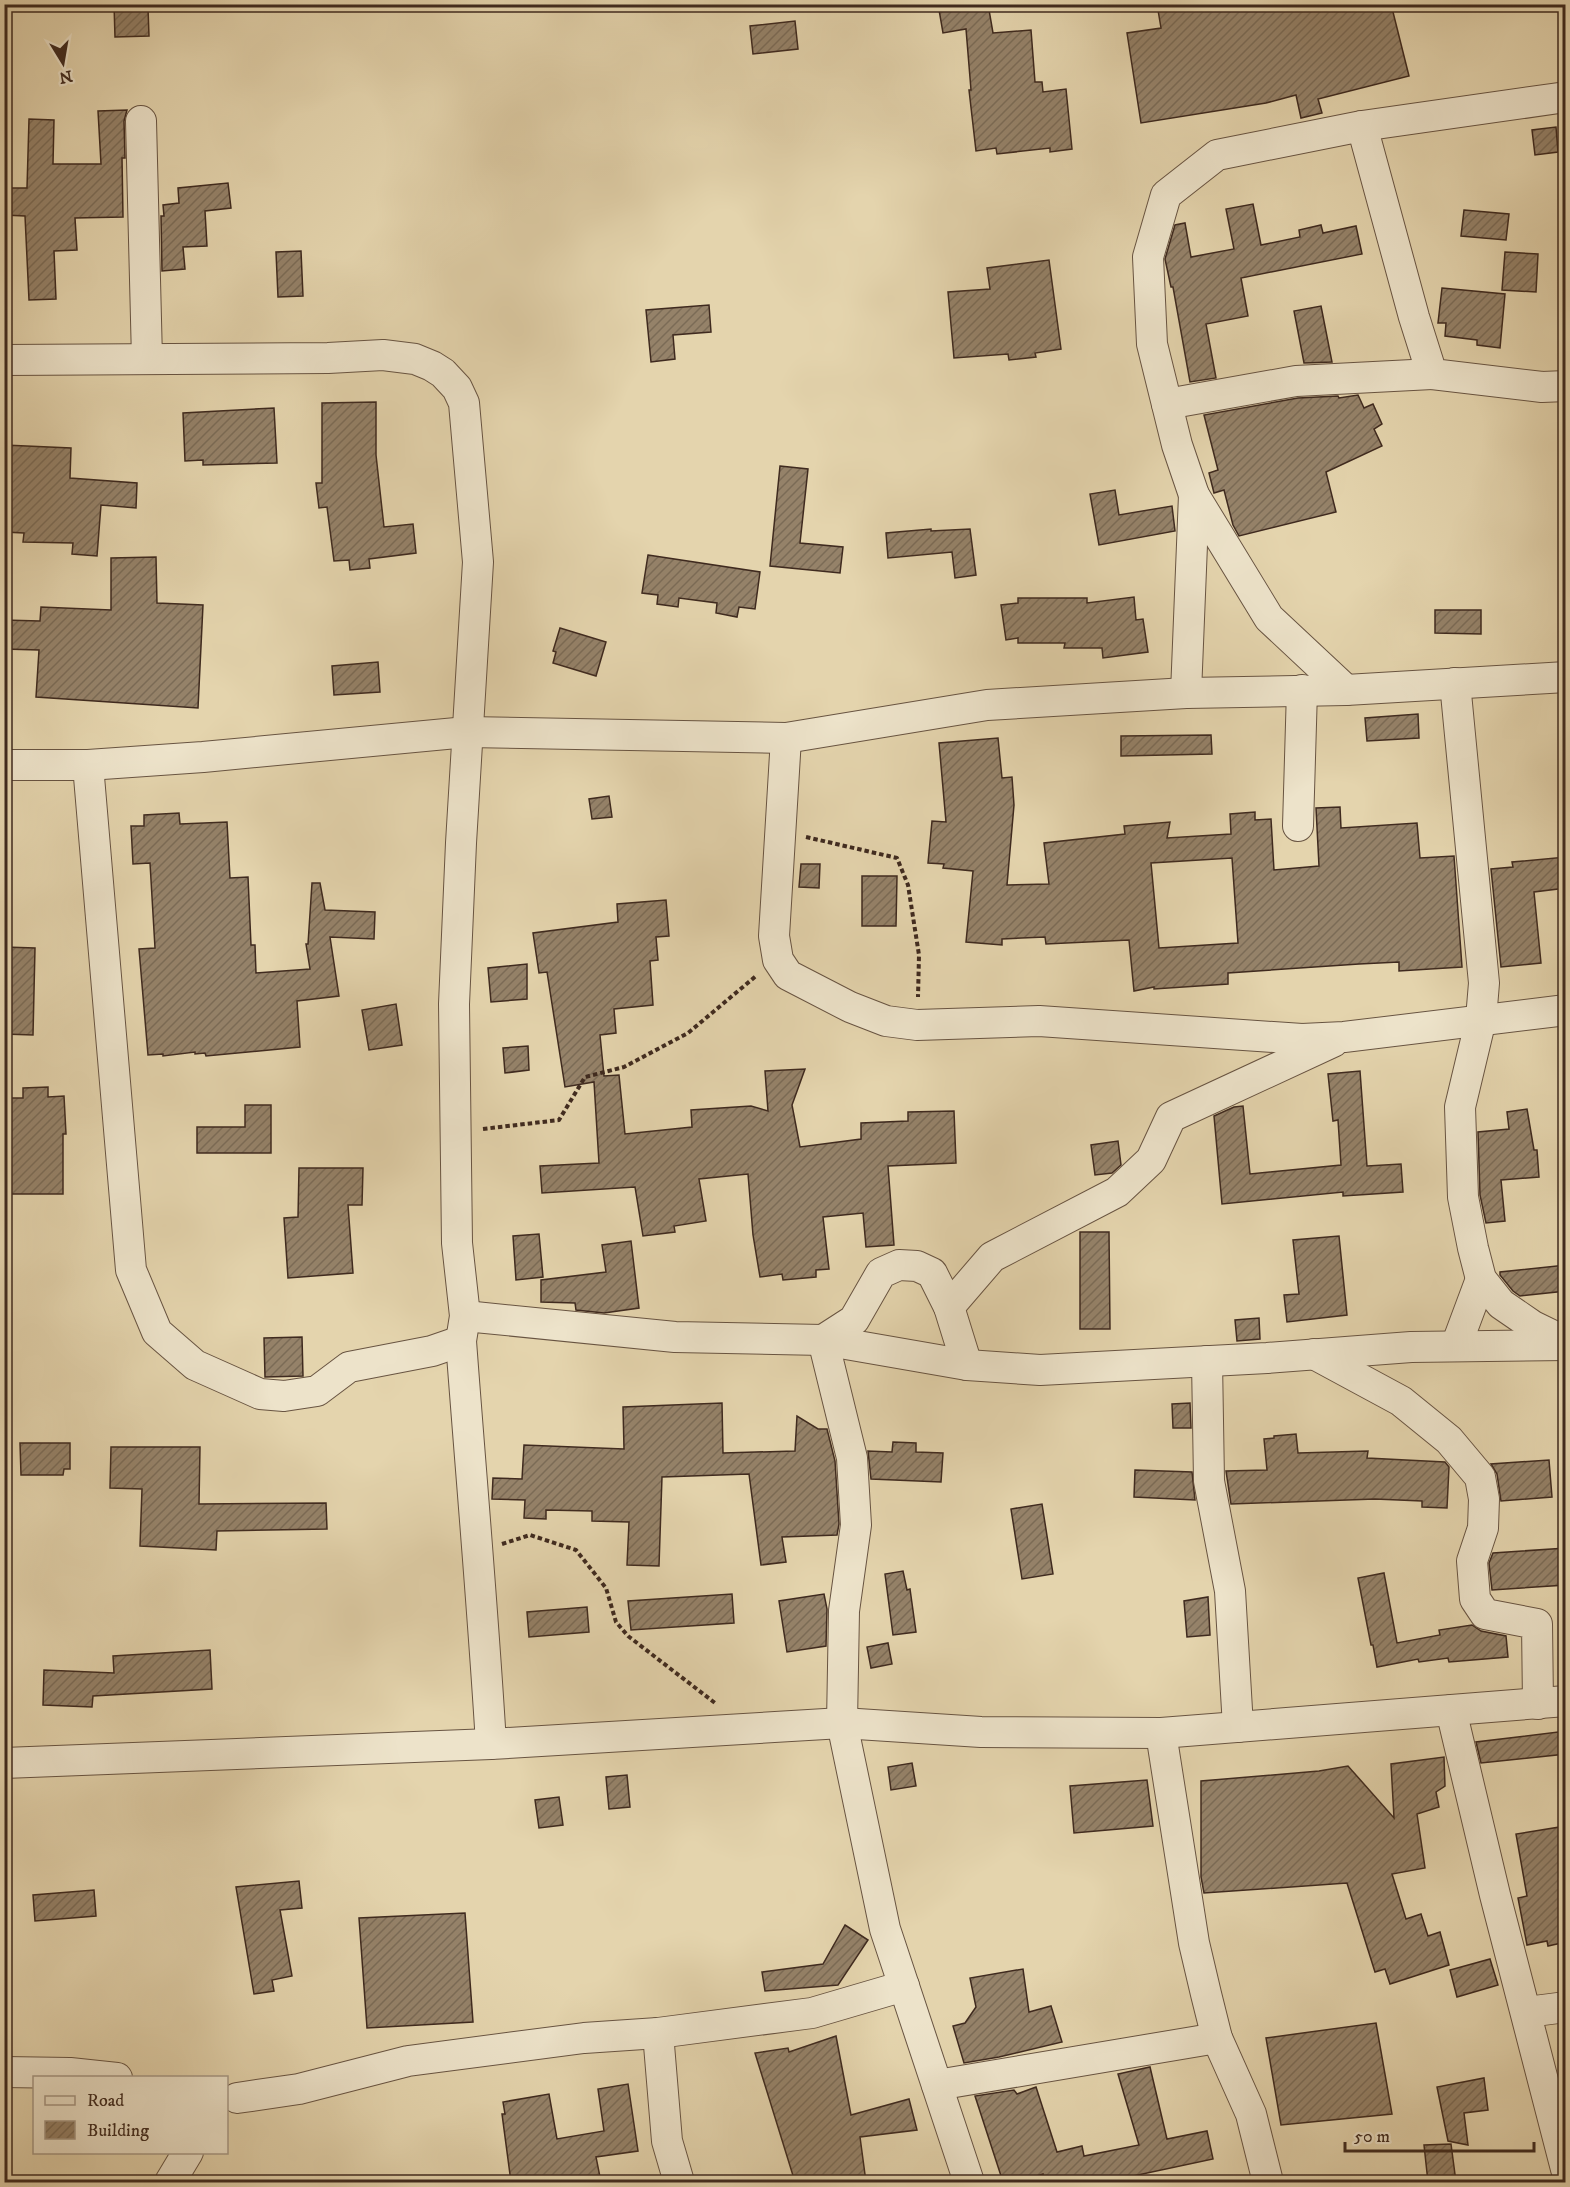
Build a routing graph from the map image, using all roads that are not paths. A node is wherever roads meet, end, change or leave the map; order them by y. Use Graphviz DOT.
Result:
graph roads {
  1 [pos="1566,97"];
  2 [pos="141,121"];
  3 [pos="1362,126"];
  4 [pos="147,359"];
  5 [pos="4,360"];
  6 [pos="1432,374"];
  7 [pos="1566,386"];
  8 [pos="1167,404"];
  9 [pos="1194,495"];
  10 [pos="1566,677"];
  11 [pos="1455,683"];
  12 [pos="1302,690"];
  13 [pos="1346,690"];
  14 [pos="1186,693"];
  15 [pos="467,732"];
  16 [pos="786,738"];
  17 [pos="4,765"];
  18 [pos="88,765"];
  19 [pos="1298,826"];
  20 [pos="1566,1010"];
  21 [pos="1481,1019"];
  22 [pos="1344,1037"];
  23 [pos="1481,1280"];
  24 [pos="949,1307"];
  25 [pos="463,1328"];
  26 [pos="823,1340"];
  27 [pos="1566,1344"];
  28 [pos="1456,1347"];
  29 [pos="1314,1354"];
  30 [pos="1207,1361"];
  31 [pos="967,1365"];
  32 [pos="1552,1703"];
  33 [pos="1451,1710"];
  34 [pos="842,1723"];
  35 [pos="1238,1727"];
  36 [pos="1161,1733"];
  37 [pos="491,1744"];
  38 [pos="4,1763"];
  39 [pos="904,1986"];
  40 [pos="1566,2007"];
  41 [pos="1527,2012"];
  42 [pos="658,2033"];
  43 [pos="1217,2038"];
  44 [pos="4,2072"];
  45 [pos="98,2076"];
  46 [pos="937,2085"];
  47 [pos="230,2101"];
  48 [pos="187,2154"];
  49 [pos="1566,2169"];
  50 [pos="170,2182"];
  51 [pos="679,2182"];
  52 [pos="969,2182"];
  53 [pos="1268,2182"];
  1 -- 3 [label="street"];
  2 -- 4 [label="street"];
  3 -- 6 [label="street"];
  3 -- 8 [label="street"];
  4 -- 5 [label="street"];
  4 -- 15 [label="street"];
  6 -- 7 [label="street"];
  6 -- 8 [label="street"];
  8 -- 9 [label="street"];
  9 -- 13 [label="street"];
  9 -- 14 [label="street"];
  10 -- 11 [label="street"];
  11 -- 13 [label="street"];
  11 -- 21 [label="street"];
  12 -- 13 [label="street"];
  12 -- 14 [label="street"];
  12 -- 19 [label="street"];
  14 -- 16 [label="street"];
  15 -- 16 [label="street"];
  15 -- 18 [label="street"];
  15 -- 25 [label="street"];
  16 -- 22 [label="street"];
  17 -- 18 [label="street"];
  18 -- 25 [label="street"];
  20 -- 21 [label="street"];
  21 -- 22 [label="street"];
  21 -- 23 [label="street"];
  22 -- 24 [label="street"];
  23 -- 27 [label="street"];
  23 -- 28 [label="street"];
  24 -- 26 [label="street"];
  24 -- 31 [label="street"];
  25 -- 26 [label="street"];
  25 -- 37 [label="street"];
  26 -- 31 [label="street"];
  26 -- 34 [label="street"];
  27 -- 28 [label="street"];
  28 -- 29 [label="street"];
  29 -- 30 [label="street"];
  29 -- 32 [label="street"];
  30 -- 31 [label="street"];
  30 -- 35 [label="street"];
  32 -- 33 [label="street"];
  33 -- 35 [label="street"];
  33 -- 41 [label="street"];
  34 -- 36 [label="street"];
  34 -- 37 [label="street"];
  34 -- 39 [label="street"];
  35 -- 36 [label="street"];
  36 -- 43 [label="street"];
  37 -- 38 [label="street"];
  39 -- 42 [label="street"];
  39 -- 46 [label="street"];
  40 -- 41 [label="street"];
  41 -- 49 [label="street"];
  42 -- 47 [label="street"];
  42 -- 51 [label="street"];
  43 -- 46 [label="street"];
  43 -- 53 [label="street"];
  44 -- 45 [label="street"];
  46 -- 52 [label="street"];
  48 -- 50 [label="street"];
}
